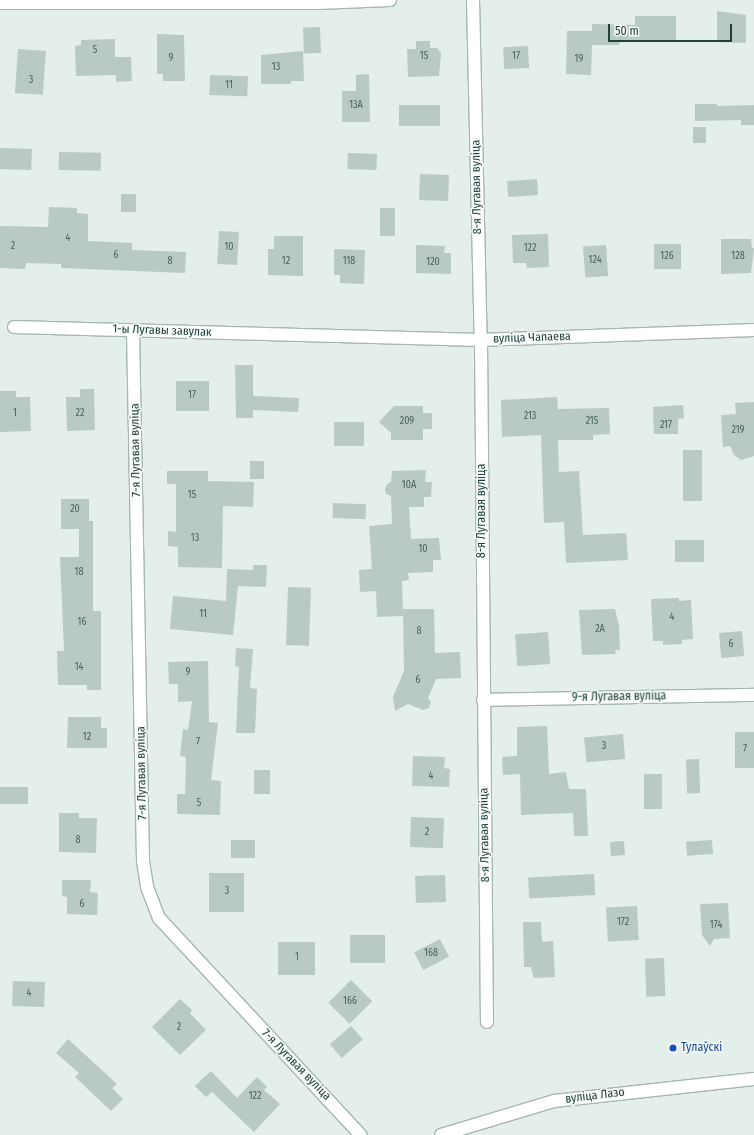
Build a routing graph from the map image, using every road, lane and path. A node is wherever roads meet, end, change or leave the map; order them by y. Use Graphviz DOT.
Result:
graph roads {
  1 [pos="390,0"];
  2 [pos="473,0"];
  3 [pos="0,3"];
  4 [pos="14,327"];
  5 [pos="133,330"];
  6 [pos="754,330"];
  7 [pos="310,335"];
  8 [pos="481,340"];
  9 [pos="754,695"];
  10 [pos="483,700"];
  11 [pos="487,1022"];
  12 [pos="754,1078"];
  13 [pos="361,1135"];
  14 [pos="441,1135"];
  1 -- 3 [label="street"];
  2 -- 8 [label="street, 8-я Лугавая вуліца"];
  4 -- 5 [label="street, 1-ы Лугавы завулак"];
  5 -- 7 [label="street, 1-ы Лугавы завулак"];
  5 -- 13 [label="street, 7-я Лугавая вуліца"];
  6 -- 8 [label="street, вуліца Чапаева"];
  7 -- 8 [label="street, вуліца Чапаева"];
  8 -- 10 [label="street, 8-я Лугавая вуліца"];
  9 -- 10 [label="street, 9-я Лугавая вуліца"];
  10 -- 11 [label="street, 8-я Лугавая вуліца"];
  12 -- 14 [label="street, вуліца Лазо"];
}
